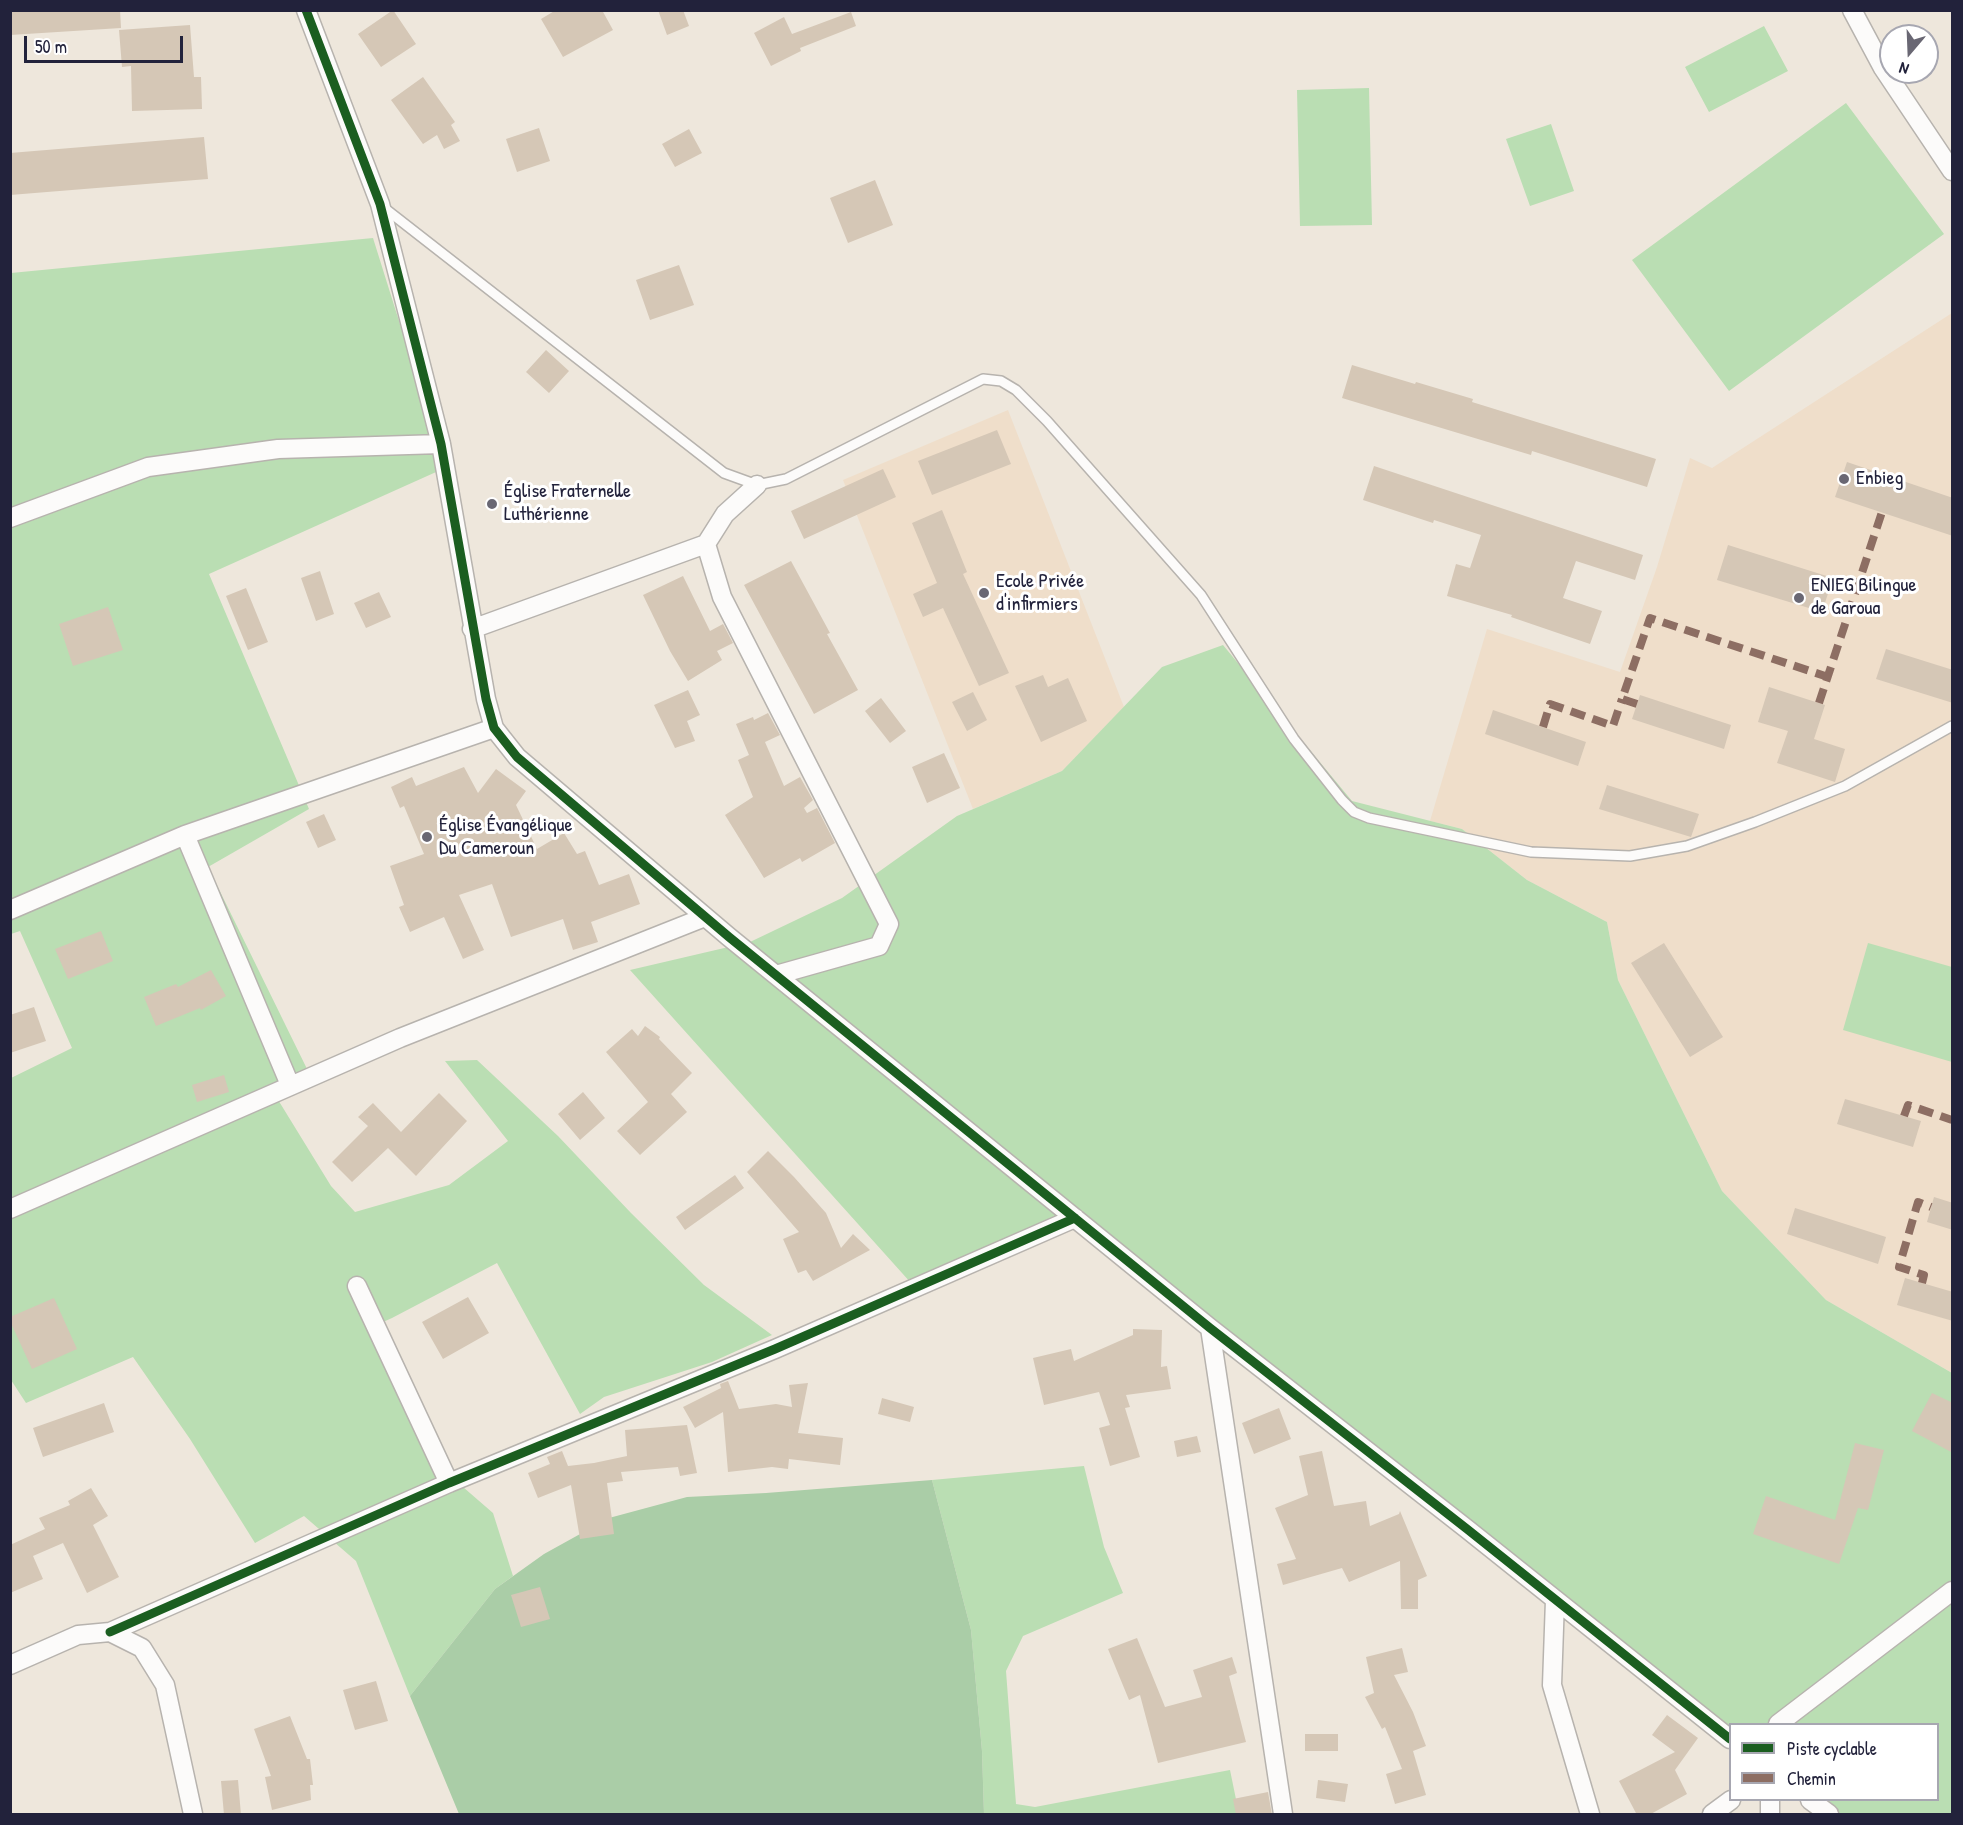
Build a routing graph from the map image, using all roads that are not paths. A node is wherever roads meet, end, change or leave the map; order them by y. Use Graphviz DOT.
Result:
graph roads {
  1 [pos="306,10"];
  2 [pos="1852,10"];
  3 [pos="1953,171"];
  4 [pos="380,204"];
  5 [pos="441,444"];
  6 [pos="757,485"];
  7 [pos="10,518"];
  8 [pos="706,544"];
  9 [pos="472,629"];
  10 [pos="1953,726"];
  11 [pos="494,728"];
  12 [pos="185,835"];
  13 [pos="10,910"];
  14 [pos="705,916"];
  15 [pos="776,975"];
  16 [pos="290,1085"];
  17 [pos="10,1209"];
  18 [pos="1075,1218"];
  19 [pos="357,1286"];
  20 [pos="1210,1328"];
  21 [pos="449,1483"];
  22 [pos="1953,1591"];
  23 [pos="1555,1600"];
  24 [pos="110,1632"];
  25 [pos="10,1665"];
  26 [pos="1781,1723"];
  27 [pos="1729,1737"];
  28 [pos="1730,1801"];
  29 [pos="1811,1801"];
  30 [pos="193,1815"];
  31 [pos="1283,1815"];
  32 [pos="1590,1815"];
  33 [pos="1712,1815"];
  34 [pos="1829,1815"];
  1 -- 4 [label="street"];
  2 -- 3 [label="street"];
  4 -- 5 [label="street"];
  4 -- 6 [label="lane"];
  5 -- 7 [label="street"];
  5 -- 9 [label="street"];
  6 -- 8 [label="street"];
  6 -- 10 [label="lane"];
  8 -- 9 [label="street"];
  8 -- 15 [label="street"];
  9 -- 11 [label="street"];
  11 -- 12 [label="street"];
  11 -- 14 [label="street"];
  12 -- 13 [label="street"];
  12 -- 16 [label="street"];
  14 -- 15 [label="street"];
  14 -- 16 [label="street"];
  15 -- 18 [label="street"];
  16 -- 17 [label="street"];
  18 -- 20 [label="street"];
  18 -- 21 [label="street"];
  19 -- 21 [label="street"];
  20 -- 23 [label="street"];
  20 -- 31 [label="street"];
  21 -- 24 [label="street"];
  22 -- 26 [label="street"];
  23 -- 27 [label="street"];
  23 -- 32 [label="street"];
  24 -- 25 [label="street"];
  24 -- 30 [label="street"];
  28 -- 33 [label="street"];
  29 -- 34 [label="street"];
}
